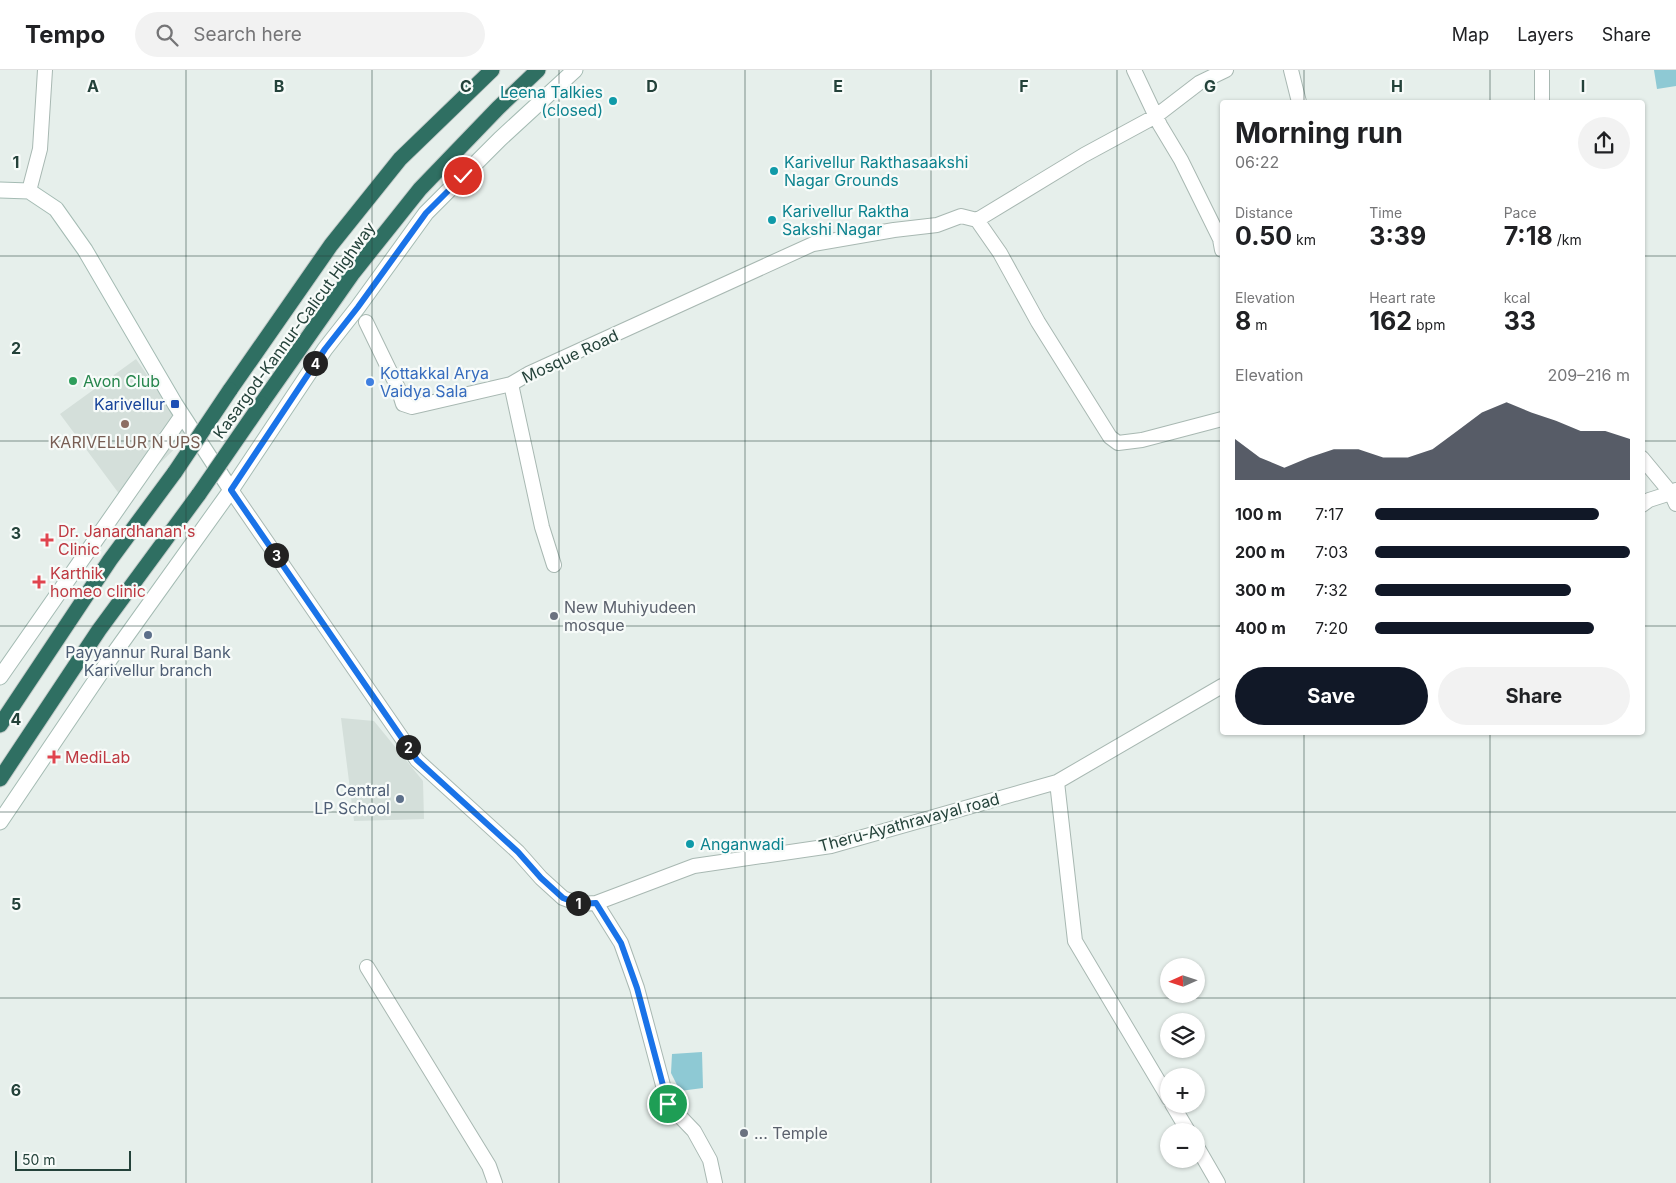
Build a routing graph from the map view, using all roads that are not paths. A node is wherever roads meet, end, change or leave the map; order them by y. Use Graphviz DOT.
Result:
graph roads {
  1 [pos="45,70"];
  2 [pos="492,70"];
  3 [pos="538,70"];
  4 [pos="575,70"];
  5 [pos="1134,70"];
  6 [pos="1226,70"];
  7 [pos="1291,70"];
  8 [pos="1542,70"];
  9 [pos="1298,100"];
  10 [pos="1542,100"];
  11 [pos="1156,116"];
  12 [pos="0,190"];
  13 [pos="29,191"];
  14 [pos="976,220"];
  15 [pos="1220,239"];
  16 [pos="366,322"];
  17 [pos="511,384"];
  18 [pos="182,416"];
  19 [pos="1220,420"];
  20 [pos="1645,462"];
  21 [pos="231,490"];
  22 [pos="1674,496"];
  23 [pos="1645,502"];
  24 [pos="554,565"];
  25 [pos="0,676"];
  26 [pos="1220,687"];
  27 [pos="0,726"];
  28 [pos="0,779"];
  29 [pos="1056,782"];
  30 [pos="0,822"];
  31 [pos="596,903"];
  32 [pos="367,967"];
  33 [pos="1160,1084"];
  34 [pos="1205,1161"];
  35 [pos="495,1183"];
  36 [pos="715,1183"];
  37 [pos="1218,1183"];
  1 -- 13 [label="street"];
  2 -- 27 [label="highway, Kasargod-Kannur-Calicut Highway, bridge"];
  3 -- 28 [label="highway, Kasargod-Kannur-Calicut Highway, bridge"];
  4 -- 21 [label="street"];
  5 -- 11 [label="street"];
  6 -- 11 [label="street"];
  7 -- 9 [label="street"];
  8 -- 10 [label="street"];
  11 -- 14 [label="street"];
  11 -- 15 [label="street"];
  12 -- 13 [label="street"];
  13 -- 18 [label="street"];
  14 -- 17 [label="street, Mosque Road"];
  14 -- 19 [label="street"];
  16 -- 17 [label="street, Mosque Road"];
  17 -- 24 [label="street"];
  18 -- 21 [label="street"];
  18 -- 25 [label="street"];
  20 -- 22 [label="street"];
  21 -- 30 [label="street"];
  21 -- 31 [label="street, Theru-Ayathravayal road"];
  22 -- 23 [label="street"];
  26 -- 29 [label="street, Theru-Ayathravayal road"];
  29 -- 31 [label="street, Theru-Ayathravayal road"];
  29 -- 33 [label="street"];
  31 -- 36 [label="street"];
  32 -- 35 [label="street"];
  34 -- 37 [label="street"];
}
